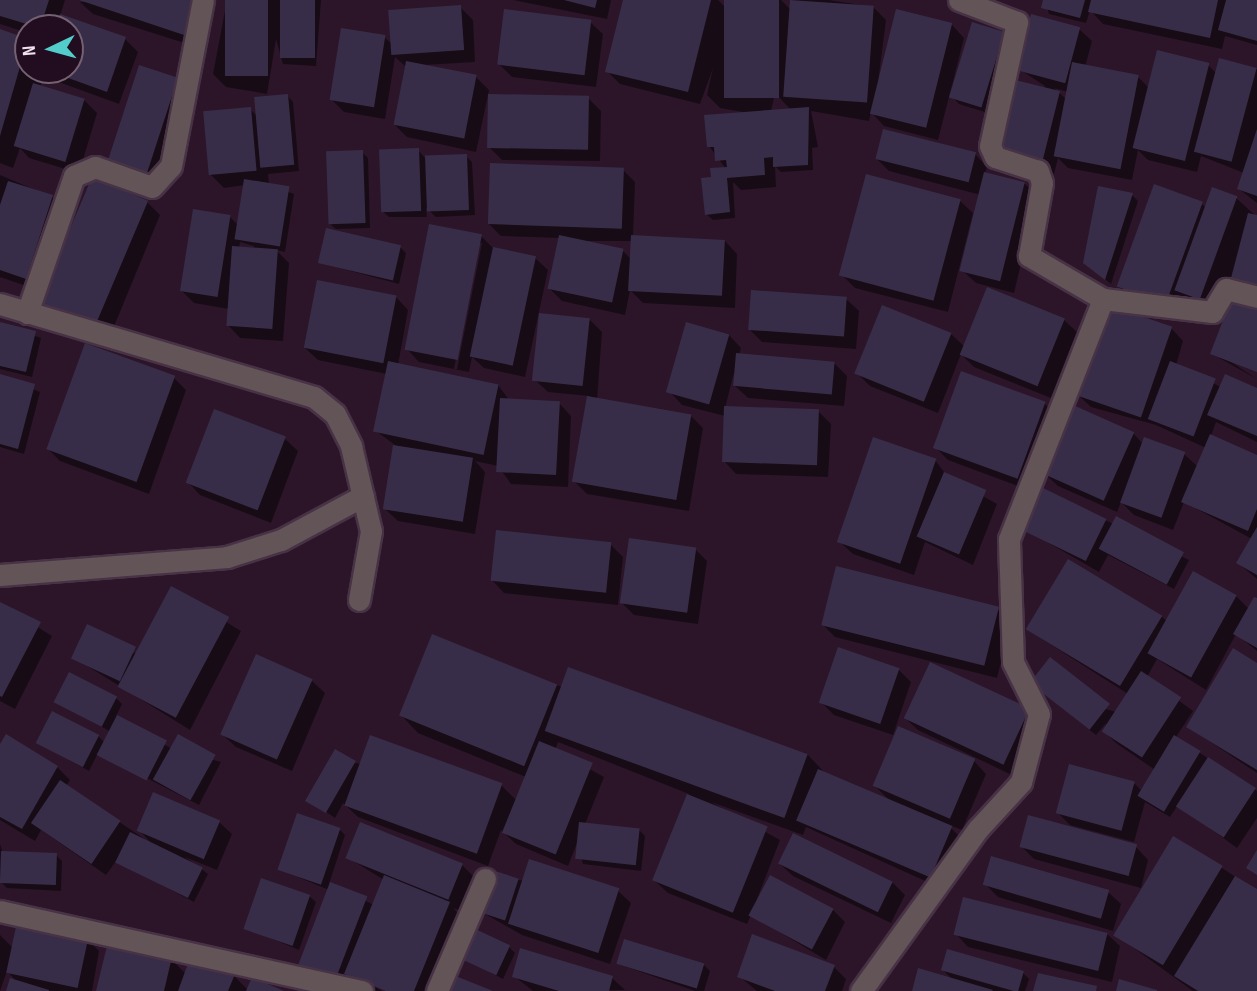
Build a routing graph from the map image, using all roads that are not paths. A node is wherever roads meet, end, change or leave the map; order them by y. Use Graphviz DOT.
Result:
graph roads {
  1 [pos="203,0"];
  2 [pos="959,0"];
  3 [pos="1257,297"];
  4 [pos="1102,299"];
  5 [pos="0,304"];
  6 [pos="27,313"];
  7 [pos="363,496"];
  8 [pos="0,575"];
  9 [pos="359,600"];
  10 [pos="485,879"];
  11 [pos="0,911"];
  12 [pos="362,991"];
  13 [pos="437,991"];
  14 [pos="861,991"];
  1 -- 6 [label="street"];
  2 -- 4 [label="street"];
  3 -- 4 [label="street"];
  4 -- 14 [label="street"];
  5 -- 6 [label="street"];
  6 -- 7 [label="street"];
  7 -- 8 [label="street"];
  7 -- 9 [label="street"];
  10 -- 13 [label="street"];
  11 -- 12 [label="street"];
}
